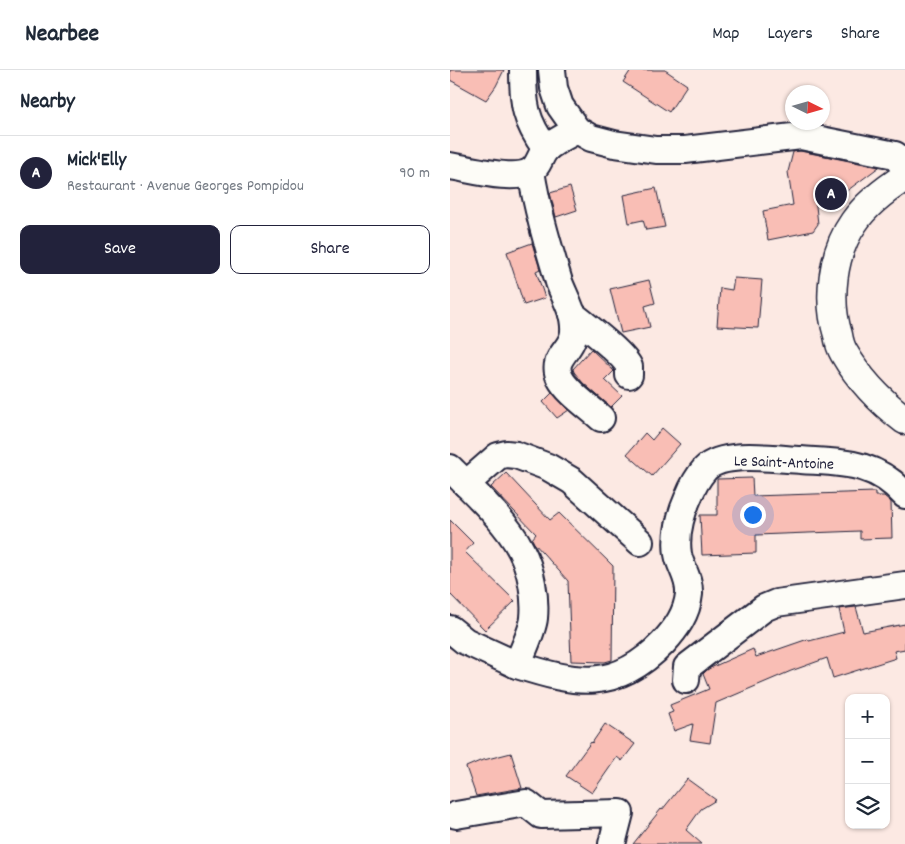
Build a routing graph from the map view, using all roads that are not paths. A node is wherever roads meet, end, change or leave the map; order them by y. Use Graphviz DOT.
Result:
graph roads {
  1 [pos="523,70"];
  2 [pos="552,70"];
  3 [pos="577,130"];
  4 [pos="546,149"];
  5 [pos="450,166"];
  6 [pos="905,168"];
  7 [pos="531,171"];
  8 [pos="905,177"];
  9 [pos="572,314"];
  10 [pos="629,375"];
  11 [pos="601,418"];
  12 [pos="905,420"];
  13 [pos="458,476"];
  14 [pos="905,495"];
  15 [pos="640,542"];
  16 [pos="905,585"];
  17 [pos="450,629"];
  18 [pos="517,665"];
  19 [pos="686,680"];
  20 [pos="456,815"];
  21 [pos="612,844"];
  1 -- 4 [label="street"];
  2 -- 3 [label="street"];
  3 -- 4 [label="street"];
  3 -- 6 [label="street"];
  4 -- 7 [label="street"];
  5 -- 7 [label="street"];
  7 -- 9 [label="street"];
  8 -- 12 [label="main road"];
  9 -- 10 [label="street"];
  9 -- 11 [label="street"];
  13 -- 15 [label="street"];
  13 -- 18 [label="street"];
  14 -- 18 [label="street, Le Saint-Antoine"];
  16 -- 19 [label="street"];
  17 -- 18 [label="street, Le Saint-Antoine"];
  20 -- 21 [label="street"];
}
